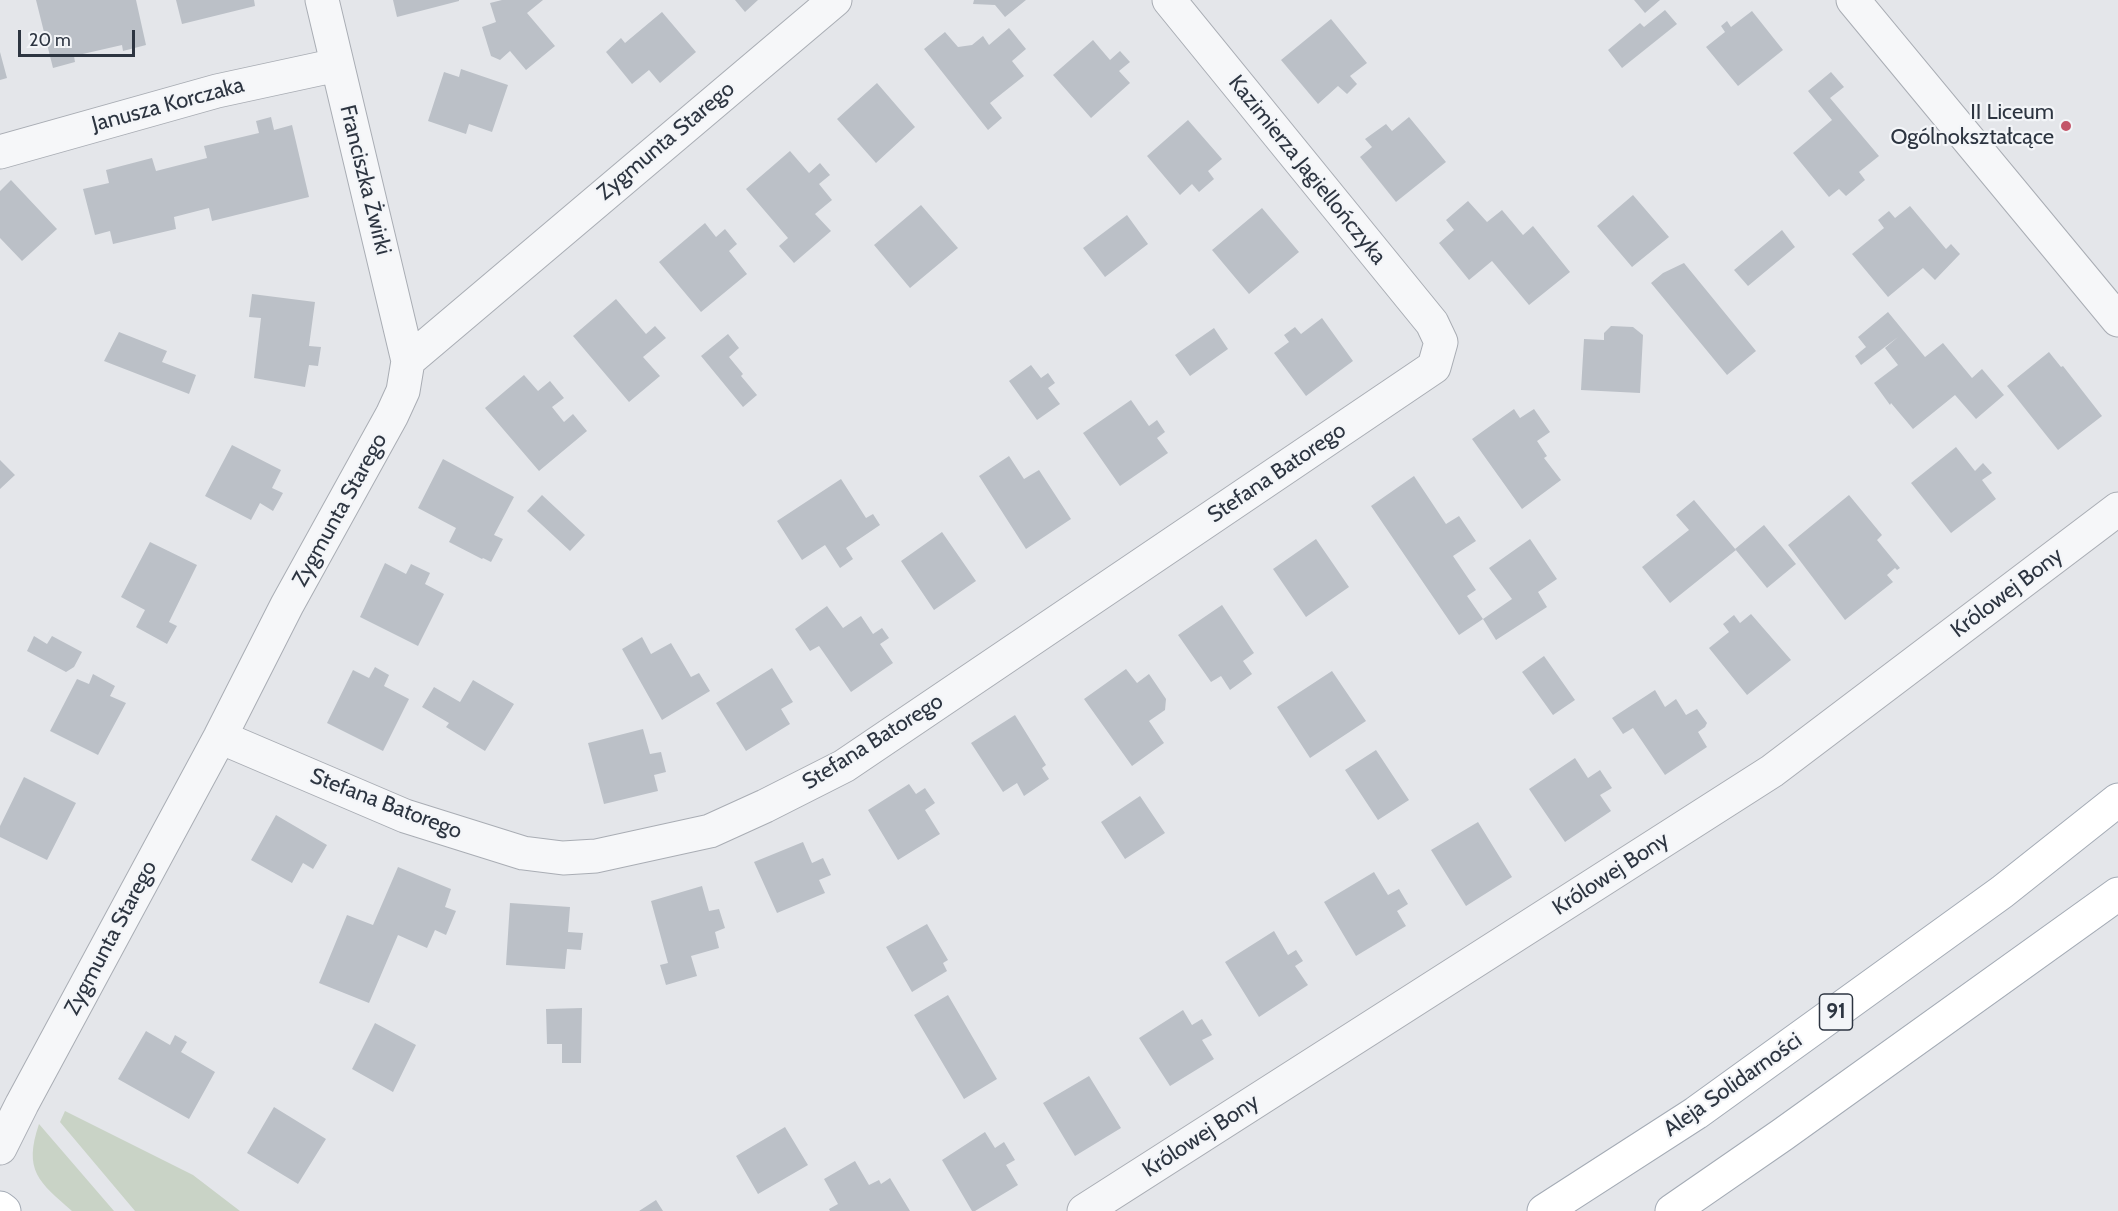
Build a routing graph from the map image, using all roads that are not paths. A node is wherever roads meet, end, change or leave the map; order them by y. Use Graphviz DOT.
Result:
graph roads {
  1 [pos="322,0"];
  2 [pos="835,0"];
  3 [pos="1169,0"];
  4 [pos="1853,0"];
  5 [pos="337,65"];
  6 [pos="0,152"];
  7 [pos="2118,320"];
  8 [pos="1441,342"];
  9 [pos="408,361"];
  10 [pos="2118,509"];
  11 [pos="220,737"];
  12 [pos="2118,800"];
  13 [pos="2118,894"];
  14 [pos="0,1148"];
  15 [pos="0,1208"];
  16 [pos="4,1211"];
  17 [pos="1084,1211"];
  18 [pos="1544,1211"];
  19 [pos="1672,1211"];
  1 -- 5 [label="street, Franciszka Żwirki"];
  2 -- 9 [label="street, Zygmunta Starego"];
  3 -- 8 [label="street, Kazimierza Jagiellończyka"];
  4 -- 7 [label="street"];
  5 -- 6 [label="street, Janusza Korczaka"];
  5 -- 9 [label="street, Franciszka Żwirki"];
  8 -- 11 [label="street, Stefana Batorego"];
  9 -- 11 [label="street, Zygmunta Starego"];
  10 -- 17 [label="street, Królowej Bony"];
  11 -- 14 [label="street, Zygmunta Starego"];
  12 -- 18 [label="main road, Aleja Solidarności / 91"];
  13 -- 19 [label="main road"];
  15 -- 16 [label="main road"];
}
